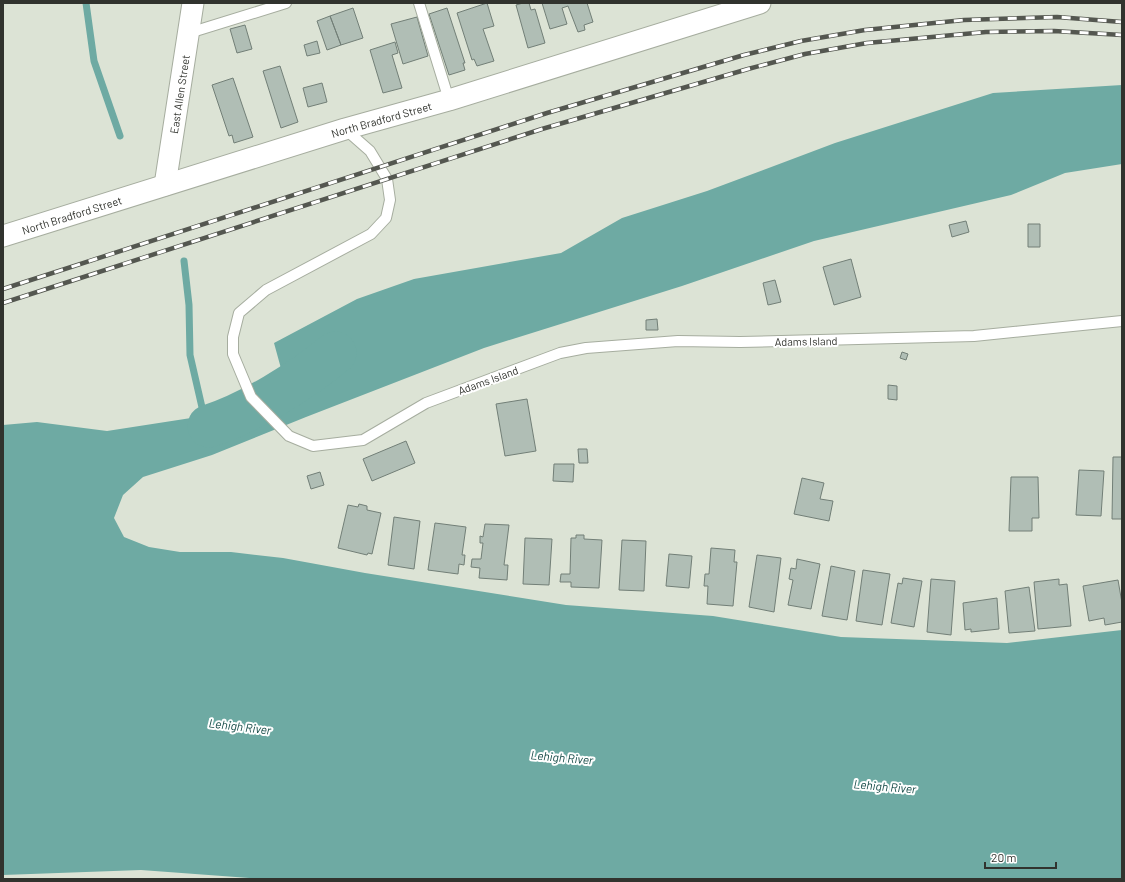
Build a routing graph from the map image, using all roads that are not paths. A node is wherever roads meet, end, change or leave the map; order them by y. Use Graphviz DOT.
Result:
graph roads {
  1 [pos="193,3"];
  2 [pos="286,3"];
  3 [pos="420,3"];
  4 [pos="760,3"];
  5 [pos="733,6"];
  6 [pos="190,33"];
  7 [pos="449,100"];
  8 [pos="345,129"];
  9 [pos="165,185"];
  10 [pos="3,236"];
  11 [pos="1122,321"];
  1 -- 6 [label="street, East Allen Street"];
  2 -- 6 [label="lane"];
  3 -- 7 [label="lane"];
  4 -- 5 [label="street, North Bradford Street"];
  5 -- 7 [label="street, North Bradford Street"];
  6 -- 9 [label="street, East Allen Street"];
  7 -- 8 [label="street, North Bradford Street"];
  8 -- 9 [label="street, North Bradford Street"];
  8 -- 11 [label="lane, Adams Island"];
  9 -- 10 [label="street, North Bradford Street"];
}
